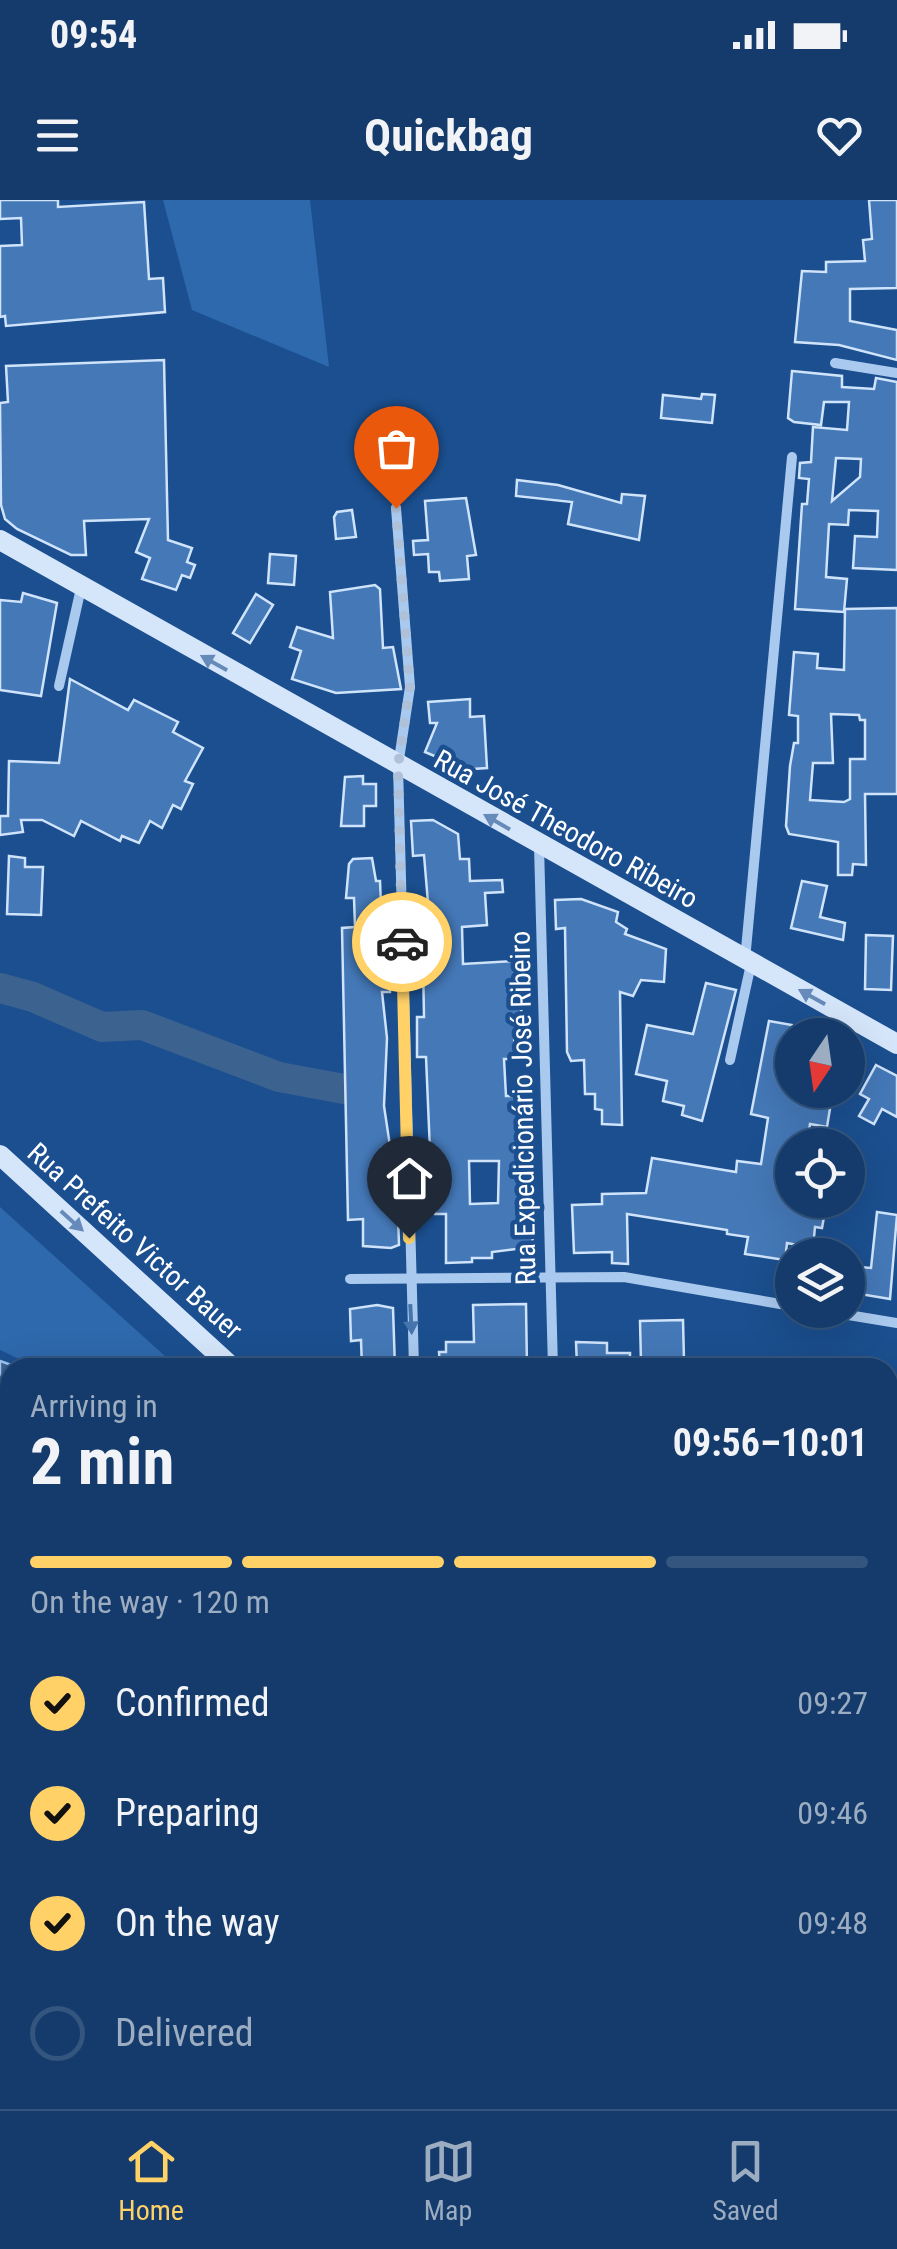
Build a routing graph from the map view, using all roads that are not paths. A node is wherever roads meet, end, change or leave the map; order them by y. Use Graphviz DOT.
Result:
graph roads {
  1 [pos="835,363"];
  2 [pos="897,373"];
  3 [pos="792,456"];
  4 [pos="396,508"];
  5 [pos="0,540"];
  6 [pos="82,588"];
  7 [pos="59,686"];
  8 [pos="398,766"];
  9 [pos="539,846"];
  10 [pos="748,962"];
  11 [pos="897,1044"];
  12 [pos="730,1060"];
  13 [pos="0,1155"];
  14 [pos="550,1276"];
  15 [pos="350,1278"];
  16 [pos="410,1278"];
  17 [pos="775,1303"];
  18 [pos="865,1318"];
  19 [pos="897,1323"];
  20 [pos="223,1358"];
  21 [pos="414,1358"];
  22 [pos="553,1358"];
  1 -- 2 [label="street"];
  3 -- 10 [label="street"];
  4 -- 8 [label="street"];
  5 -- 6 [label="main road, Rua José Theodoro Ribeiro"];
  6 -- 7 [label="street"];
  8 -- 6 [label="main road, Rua José Theodoro Ribeiro, one-way"];
  9 -- 8 [label="main road, Rua José Theodoro Ribeiro, one-way"];
  8 -- 16 [label="street"];
  9 -- 10 [label="main road, Rua José Theodoro Ribeiro"];
  9 -- 14 [label="street, Rua Expedicionário José Ribeiro"];
  11 -- 10 [label="main road, Rua José Theodoro Ribeiro, one-way"];
  10 -- 12 [label="street"];
  13 -- 20 [label="main road, Rua Prefeito Victor Bauer, one-way"];
  14 -- 16 [label="street"];
  14 -- 17 [label="street"];
  14 -- 22 [label="street, Rua Expedicionário José Ribeiro"];
  15 -- 16 [label="street"];
  16 -- 21 [label="street, one-way"];
  18 -- 19 [label="street"];
}
